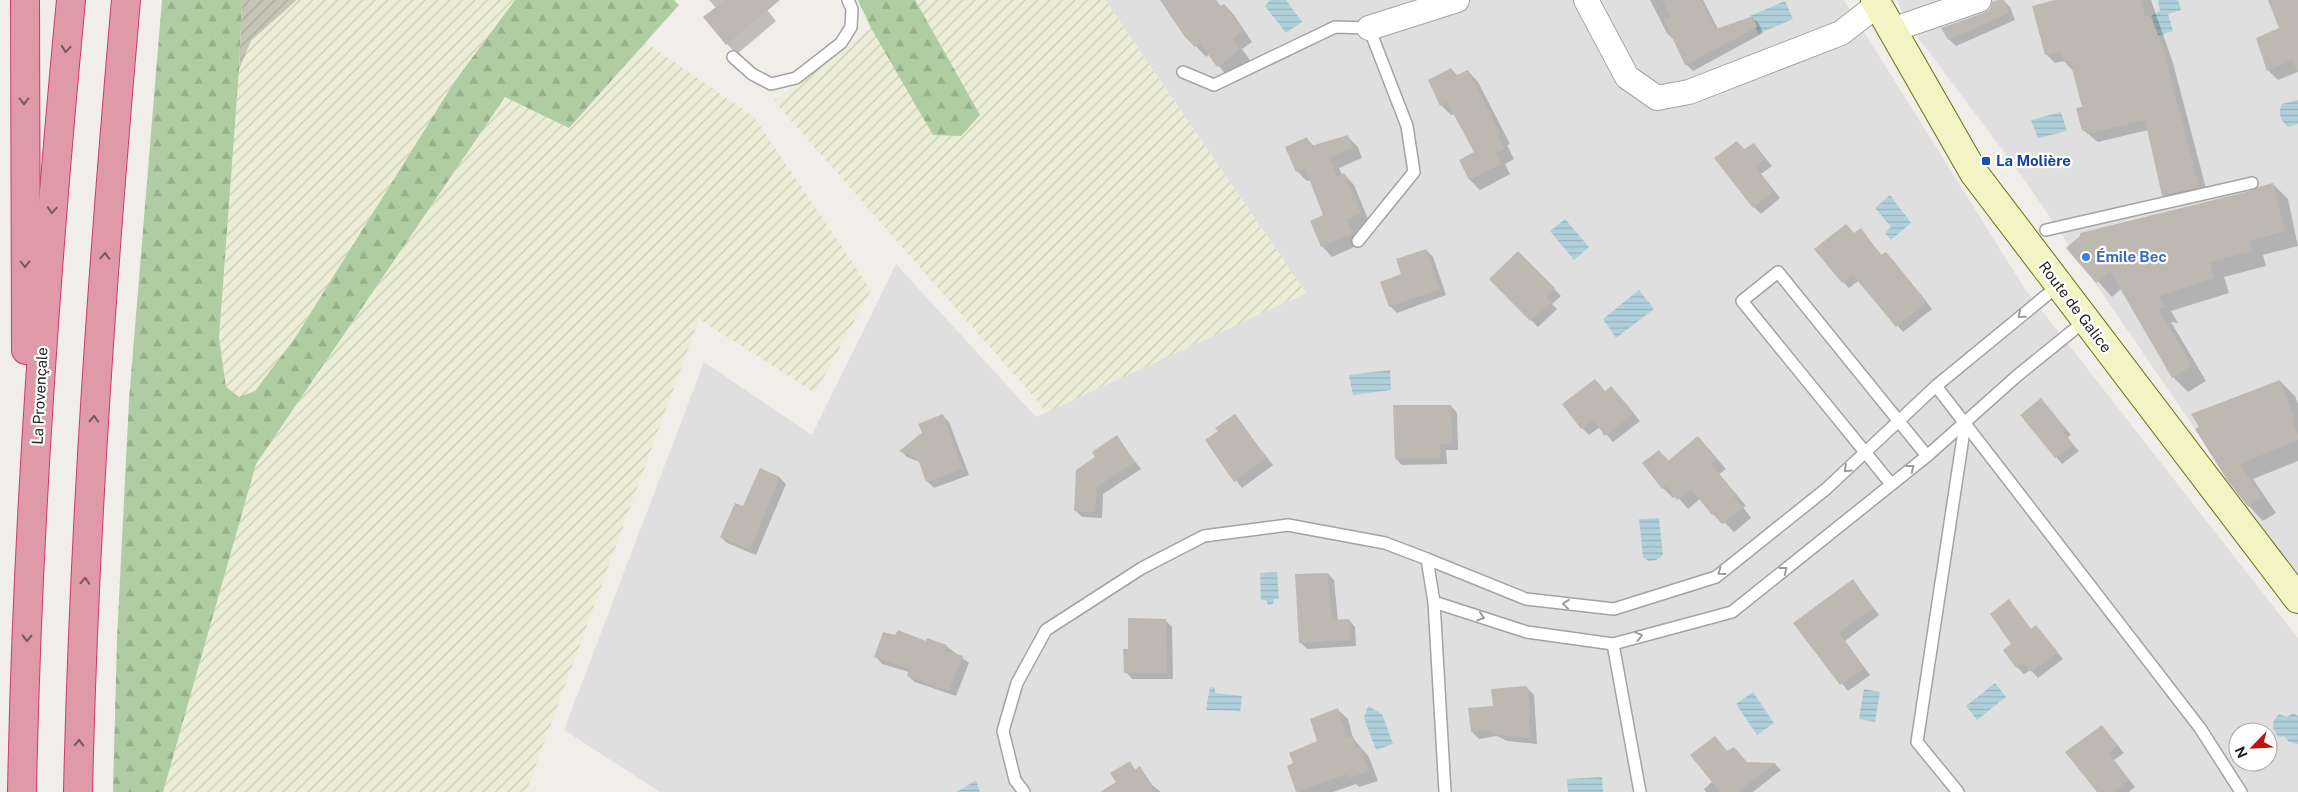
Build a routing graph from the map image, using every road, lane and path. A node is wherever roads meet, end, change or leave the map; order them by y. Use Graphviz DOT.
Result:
graph roads {
  1 [pos="25,0"];
  2 [pos="71,0"];
  3 [pos="126,0"];
  4 [pos="848,0"];
  5 [pos="1457,0"];
  6 [pos="1586,0"];
  7 [pos="1979,0"];
  8 [pos="1876,3"];
  9 [pos="1369,28"];
  10 [pos="1892,30"];
  11 [pos="734,57"];
  12 [pos="1184,72"];
  13 [pos="2252,183"];
  14 [pos="2046,230"];
  15 [pos="1358,241"];
  16 [pos="2059,285"];
  17 [pos="2087,320"];
  18 [pos="1936,386"];
  19 [pos="1898,420"];
  20 [pos="1965,424"];
  21 [pos="1865,452"];
  22 [pos="1927,456"];
  23 [pos="1891,484"];
  24 [pos="1427,559"];
  25 [pos="29,589"];
  26 [pos="2298,599"];
  27 [pos="1434,602"];
  28 [pos="1612,644"];
  29 [pos="22,792"];
  30 [pos="78,792"];
  31 [pos="1024,792"];
  32 [pos="1445,792"];
  33 [pos="1640,792"];
  34 [pos="1958,792"];
  35 [pos="2241,792"];
  1 -- 25 [label="highway, one-way"];
  2 -- 25 [label="highway, La Provençale, one-way"];
  30 -- 3 [label="highway, one-way"];
  4 -- 11 [label="lane"];
  5 -- 9 [label="street"];
  6 -- 8 [label="street"];
  7 -- 10 [label="street"];
  8 -- 10 [label="main road, Route de Galice"];
  9 -- 12 [label="lane"];
  9 -- 15 [label="lane"];
  10 -- 16 [label="main road, Route de Galice"];
  13 -- 14 [label="lane"];
  16 -- 17 [label="main road, Route de Galice"];
  16 -- 18 [label="lane, one-way"];
  17 -- 20 [label="lane"];
  17 -- 26 [label="main road, Route de Galice"];
  18 -- 19 [label="lane"];
  18 -- 20 [label="lane"];
  19 -- 21 [label="lane"];
  19 -- 21 [label="lane"];
  19 -- 22 [label="lane"];
  20 -- 22 [label="lane"];
  20 -- 34 [label="lane"];
  20 -- 35 [label="lane"];
  21 -- 23 [label="lane"];
  21 -- 24 [label="lane, one-way"];
  23 -- 22 [label="lane, one-way"];
  28 -- 23 [label="lane, one-way"];
  24 -- 27 [label="lane"];
  24 -- 31 [label="lane"];
  25 -- 29 [label="highway, La Provençale, one-way"];
  27 -- 28 [label="lane, one-way"];
  27 -- 32 [label="lane"];
  28 -- 33 [label="lane"];
}
